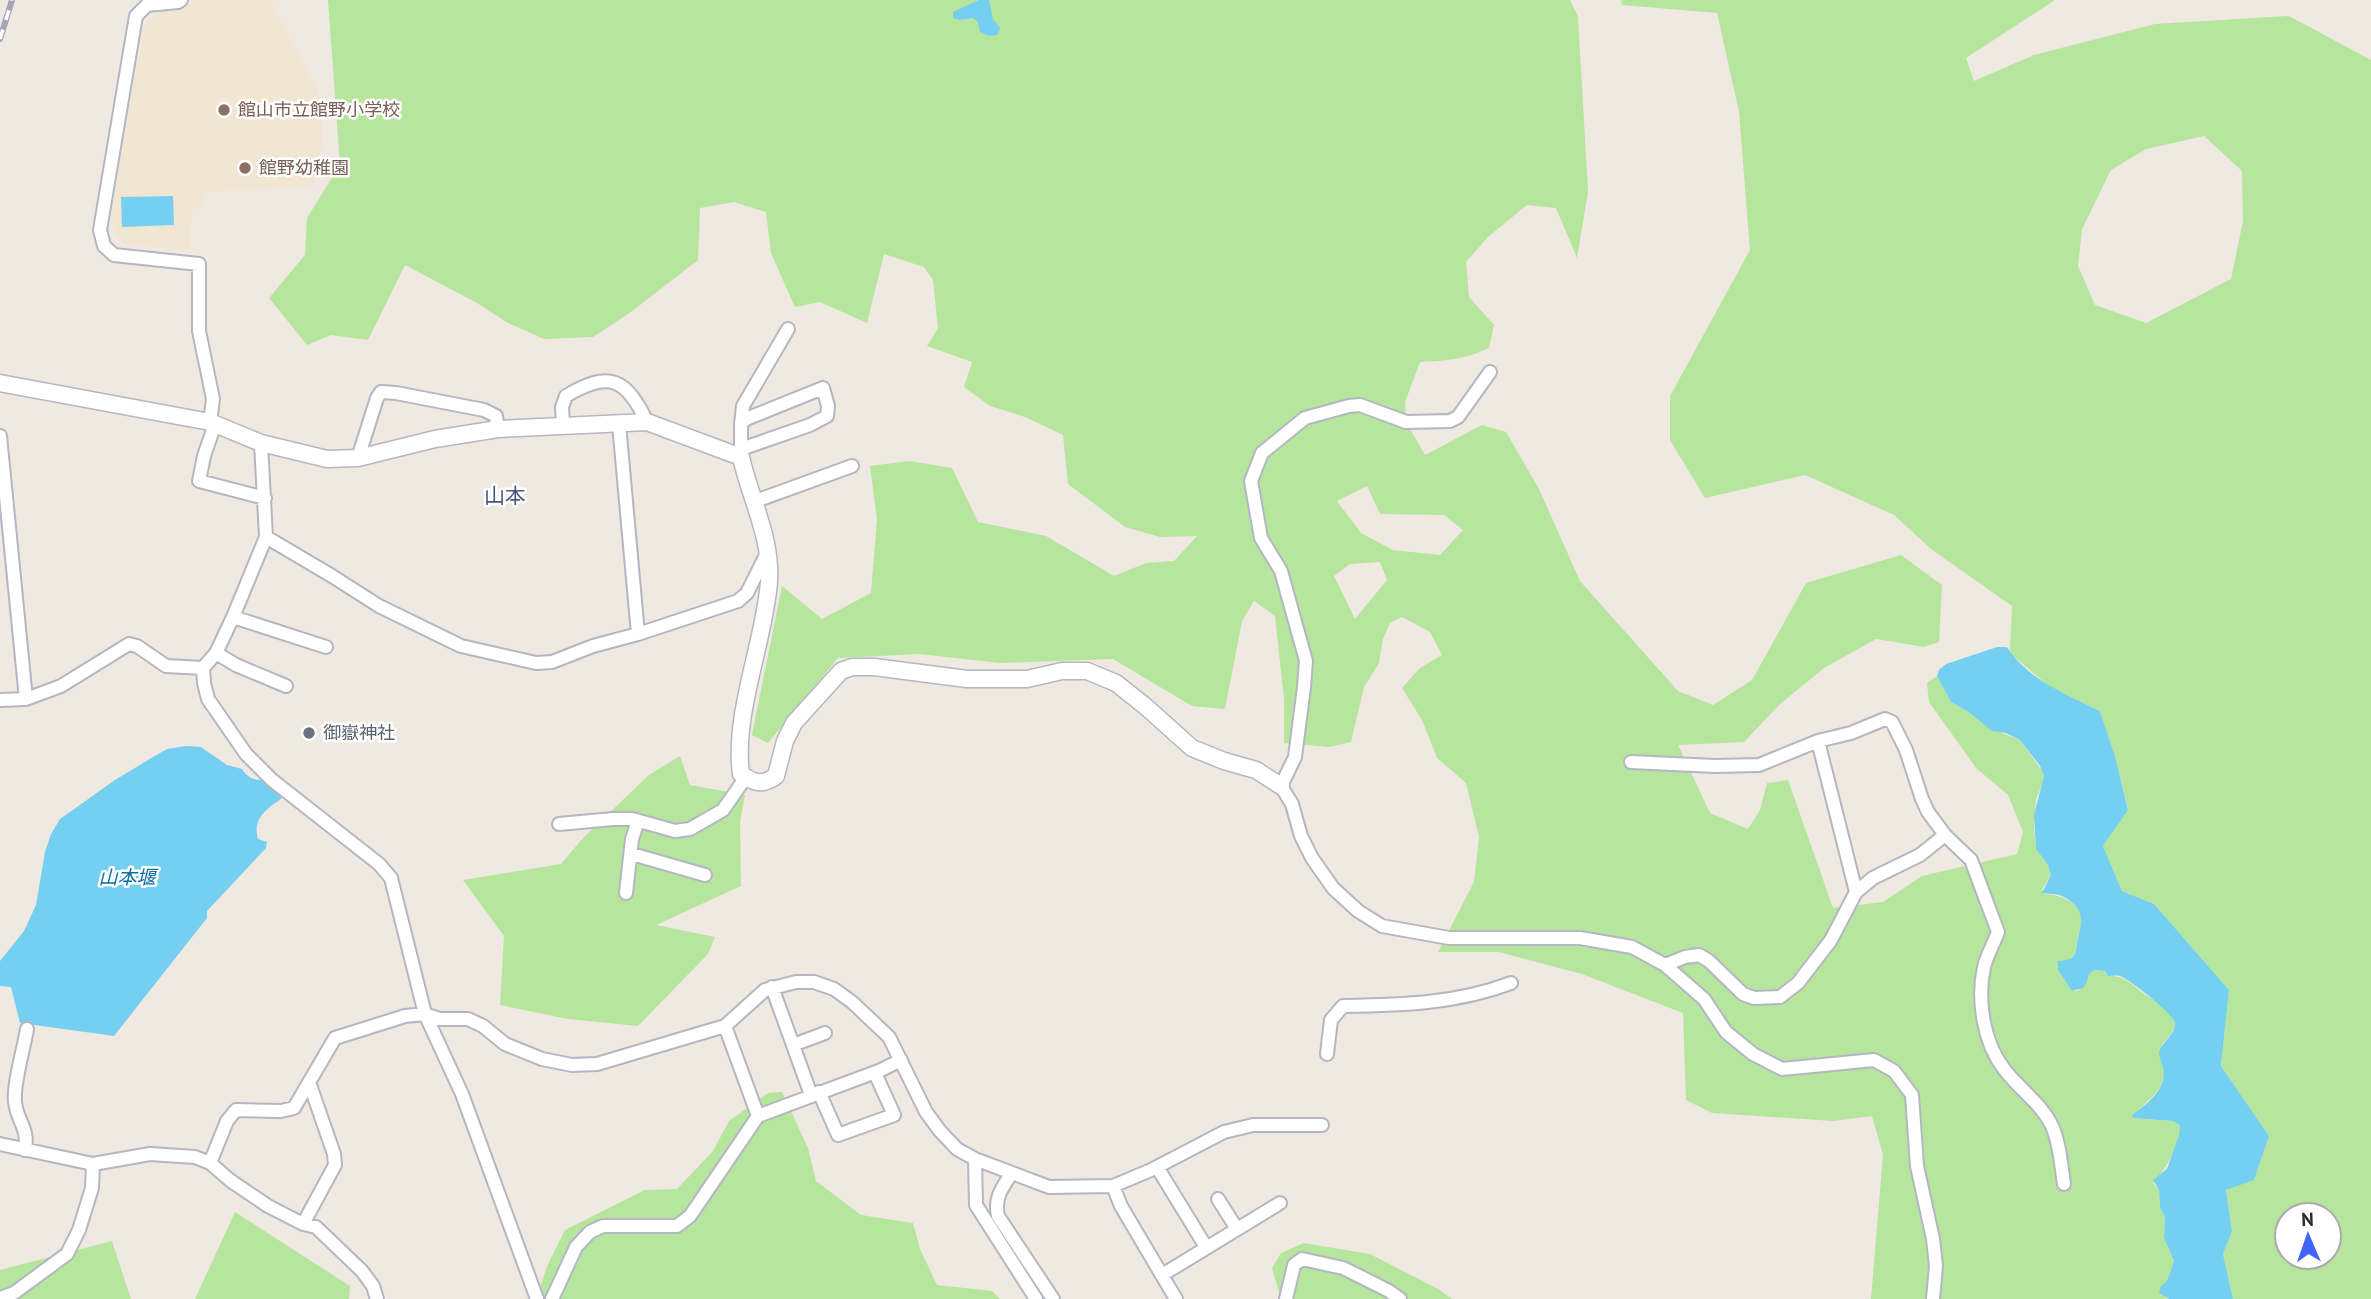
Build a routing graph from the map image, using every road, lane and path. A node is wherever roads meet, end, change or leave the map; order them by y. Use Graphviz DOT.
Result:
graph roads {
  1 [pos="181,0"];
  2 [pos="788,329"];
  3 [pos="1490,372"];
  4 [pos="0,383"];
  5 [pos="647,422"];
  6 [pos="213,423"];
  7 [pos="619,424"];
  8 [pos="741,424"];
  9 [pos="563,426"];
  10 [pos="498,429"];
  11 [pos="0,436"];
  12 [pos="261,443"];
  13 [pos="741,453"];
  14 [pos="358,458"];
  15 [pos="852,466"];
  16 [pos="265,498"];
  17 [pos="753,502"];
  18 [pos="266,537"];
  19 [pos="768,551"];
  20 [pos="233,617"];
  21 [pos="638,634"];
  22 [pos="326,647"];
  23 [pos="216,653"];
  24 [pos="203,668"];
  25 [pos="286,686"];
  26 [pos="26,699"];
  27 [pos="0,700"];
  28 [pos="1818,741"];
  29 [pos="1631,762"];
  30 [pos="746,777"];
  31 [pos="1281,786"];
  32 [pos="638,821"];
  33 [pos="559,824"];
  34 [pos="1945,835"];
  35 [pos="632,854"];
  36 [pos="705,875"];
  37 [pos="1856,892"];
  38 [pos="626,893"];
  39 [pos="1665,965"];
  40 [pos="1511,983"];
  41 [pos="772,988"];
  42 [pos="425,1014"];
  43 [pos="725,1026"];
  44 [pos="27,1029"];
  45 [pos="825,1033"];
  46 [pos="793,1045"];
  47 [pos="1327,1054"];
  48 [pos="901,1060"];
  49 [pos="875,1073"];
  50 [pos="309,1082"];
  51 [pos="815,1094"];
  52 [pos="758,1116"];
  53 [pos="1322,1125"];
  54 [pos="0,1144"];
  55 [pos="25,1150"];
  56 [pos="975,1159"];
  57 [pos="210,1163"];
  58 [pos="93,1164"];
  59 [pos="1157,1167"];
  60 [pos="1011,1174"];
  61 [pos="2064,1184"];
  62 [pos="1113,1186"];
  63 [pos="1219,1199"];
  64 [pos="1280,1203"];
  65 [pos="303,1224"];
  66 [pos="1237,1229"];
  67 [pos="1206,1247"];
  68 [pos="1162,1275"];
  69 [pos="0,1298"];
  70 [pos="377,1299"];
  71 [pos="537,1299"];
  72 [pos="552,1299"];
  73 [pos="1036,1299"];
  74 [pos="1053,1299"];
  75 [pos="1176,1299"];
  76 [pos="1286,1299"];
  77 [pos="1399,1299"];
  78 [pos="1933,1299"];
  1 -- 6 [label="street"];
  2 -- 8 [label="street"];
  3 -- 31 [label="street"];
  4 -- 6 [label="street"];
  5 -- 7 [label="street"];
  5 -- 9 [label="street"];
  5 -- 13 [label="street"];
  6 -- 12 [label="street"];
  6 -- 16 [label="street"];
  7 -- 9 [label="street"];
  7 -- 21 [label="street"];
  8 -- 13 [label="street"];
  8 -- 13 [label="street"];
  9 -- 10 [label="street"];
  10 -- 14 [label="street"];
  10 -- 14 [label="street"];
  11 -- 26 [label="street"];
  12 -- 14 [label="street"];
  12 -- 16 [label="street"];
  13 -- 17 [label="street"];
  15 -- 17 [label="street"];
  16 -- 18 [label="street"];
  17 -- 19 [label="street"];
  18 -- 20 [label="street"];
  18 -- 21 [label="street"];
  19 -- 21 [label="street"];
  19 -- 30 [label="street"];
  20 -- 22 [label="street"];
  20 -- 23 [label="street"];
  23 -- 24 [label="street"];
  23 -- 25 [label="street"];
  24 -- 26 [label="street"];
  24 -- 42 [label="street"];
  26 -- 27 [label="street"];
  28 -- 29 [label="street"];
  28 -- 34 [label="street"];
  28 -- 37 [label="street"];
  30 -- 31 [label="street"];
  30 -- 32 [label="street"];
  31 -- 39 [label="street"];
  32 -- 33 [label="street"];
  32 -- 35 [label="street"];
  34 -- 37 [label="street"];
  34 -- 61 [label="street"];
  35 -- 36 [label="street"];
  35 -- 38 [label="street"];
  37 -- 39 [label="street"];
  39 -- 78 [label="street"];
  40 -- 47 [label="street"];
  41 -- 43 [label="street"];
  41 -- 46 [label="street"];
  41 -- 48 [label="street"];
  42 -- 43 [label="street"];
  42 -- 50 [label="street"];
  42 -- 71 [label="street"];
  43 -- 52 [label="street"];
  44 -- 55 [label="street"];
  45 -- 46 [label="street"];
  46 -- 51 [label="street"];
  48 -- 49 [label="street"];
  48 -- 56 [label="street"];
  49 -- 51 [label="street"];
  49 -- 51 [label="street"];
  50 -- 57 [label="street"];
  50 -- 65 [label="street"];
  51 -- 52 [label="street"];
  52 -- 72 [label="street"];
  53 -- 59 [label="street"];
  54 -- 55 [label="street"];
  55 -- 58 [label="street"];
  56 -- 60 [label="street"];
  56 -- 73 [label="street"];
  57 -- 58 [label="street"];
  57 -- 65 [label="street"];
  58 -- 69 [label="street"];
  59 -- 62 [label="street"];
  59 -- 67 [label="street"];
  60 -- 62 [label="street"];
  60 -- 74 [label="street"];
  62 -- 68 [label="street"];
  63 -- 66 [label="street"];
  64 -- 66 [label="street"];
  65 -- 70 [label="street"];
  66 -- 67 [label="street"];
  67 -- 68 [label="street"];
  68 -- 75 [label="street"];
  76 -- 77 [label="street"];
}
